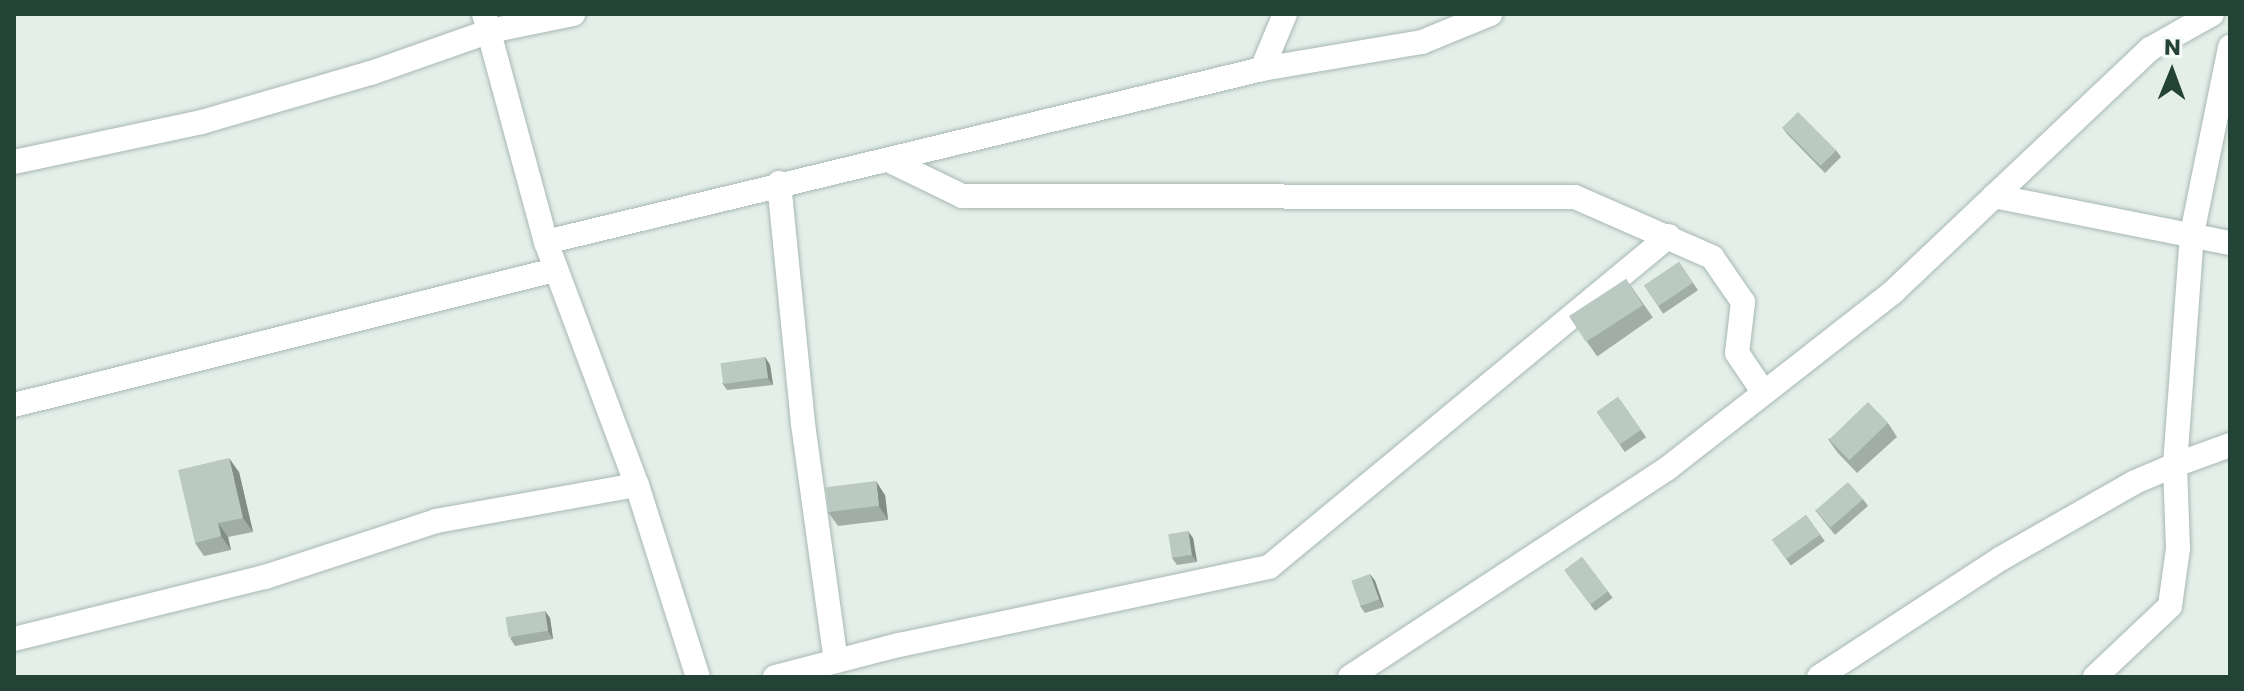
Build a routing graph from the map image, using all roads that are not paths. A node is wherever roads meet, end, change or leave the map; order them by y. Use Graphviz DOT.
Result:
graph roads {
  1 [pos="573,14"];
  2 [pos="1285,14"];
  3 [pos="1490,14"];
  4 [pos="2212,14"];
  5 [pos="487,22"];
  6 [pos="2230,47"];
  7 [pos="1262,69"];
  8 [pos="888,160"];
  9 [pos="14,162"];
  10 [pos="779,183"];
  11 [pos="1994,196"];
  12 [pos="2192,234"];
  13 [pos="1669,236"];
  14 [pos="546,242"];
  15 [pos="2230,243"];
  16 [pos="555,270"];
  17 [pos="1764,393"];
  18 [pos="14,405"];
  19 [pos="2230,445"];
  20 [pos="2175,465"];
  21 [pos="637,485"];
  22 [pos="14,639"];
  23 [pos="836,661"];
  24 [pos="698,677"];
  25 [pos="775,677"];
  26 [pos="1350,677"];
  27 [pos="1819,677"];
  28 [pos="2095,677"];
  1 -- 5 [label="street"];
  2 -- 7 [label="street"];
  3 -- 7 [label="street"];
  4 -- 11 [label="street"];
  5 -- 9 [label="street"];
  5 -- 14 [label="street"];
  6 -- 12 [label="street"];
  7 -- 8 [label="street"];
  8 -- 10 [label="street"];
  8 -- 13 [label="street"];
  10 -- 14 [label="street"];
  10 -- 23 [label="street"];
  11 -- 12 [label="street"];
  11 -- 17 [label="street"];
  12 -- 15 [label="street"];
  12 -- 20 [label="street"];
  13 -- 17 [label="street"];
  13 -- 23 [label="street"];
  14 -- 16 [label="street"];
  16 -- 18 [label="street"];
  16 -- 21 [label="street"];
  17 -- 26 [label="street"];
  19 -- 20 [label="street"];
  20 -- 27 [label="street"];
  20 -- 28 [label="street"];
  21 -- 22 [label="street"];
  21 -- 24 [label="street"];
  23 -- 25 [label="street"];
}
